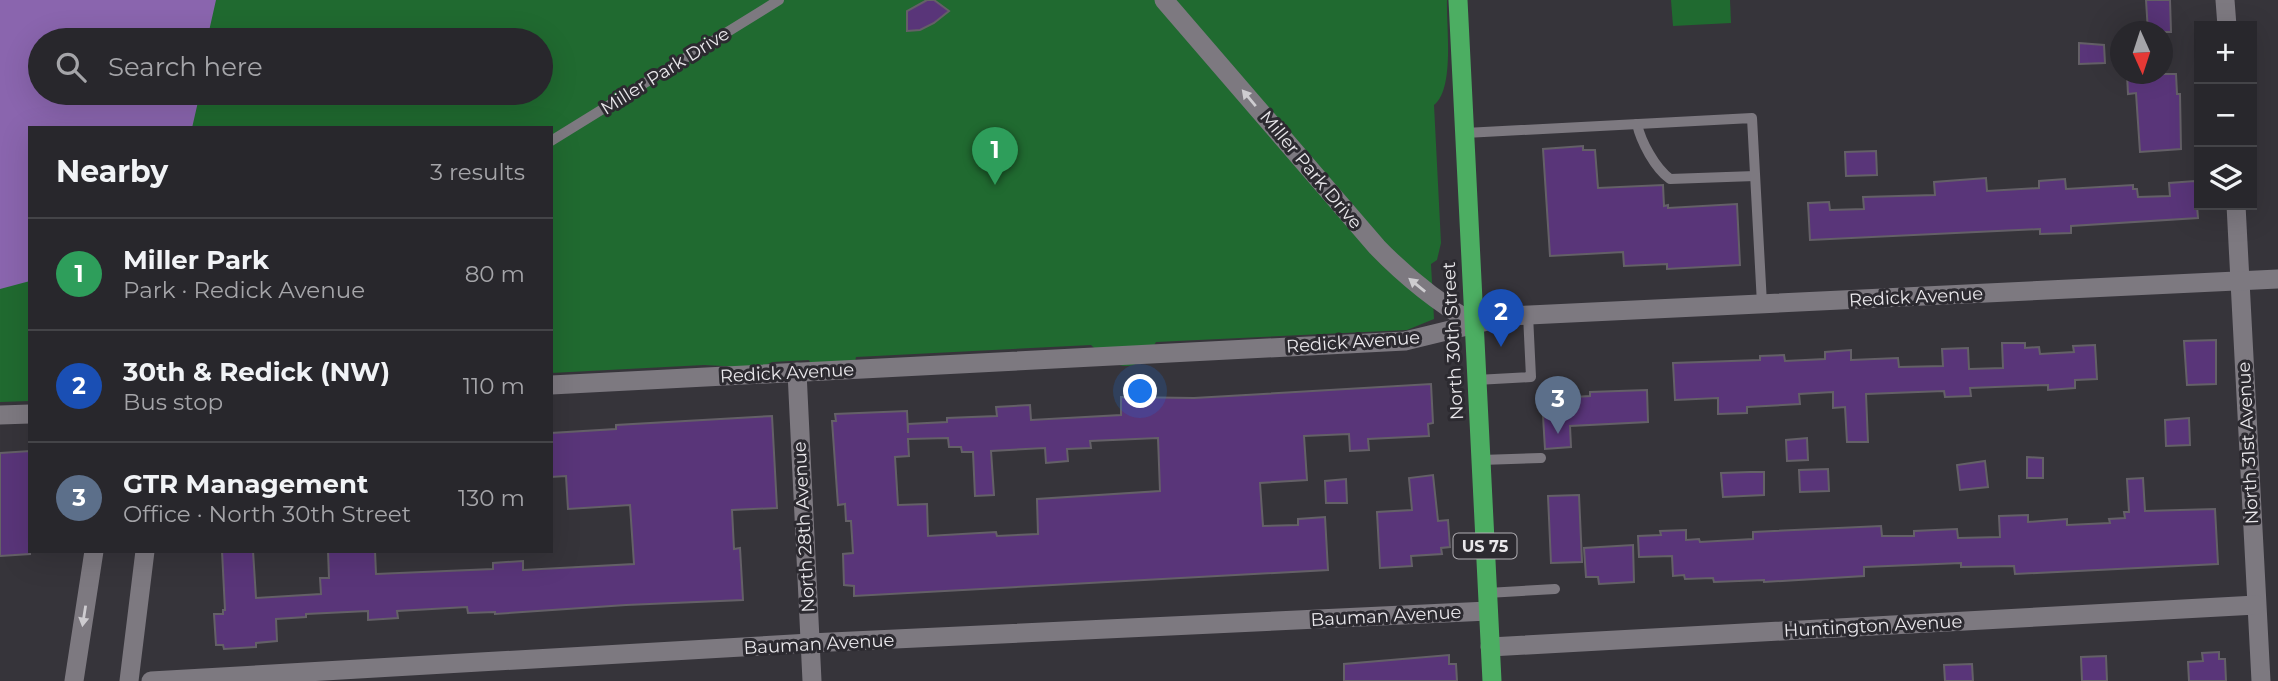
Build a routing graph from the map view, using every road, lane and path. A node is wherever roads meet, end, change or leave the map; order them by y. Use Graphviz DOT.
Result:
graph roads {
  1 [pos="778,0"];
  2 [pos="1164,0"];
  3 [pos="1458,0"];
  4 [pos="2225,0"];
  5 [pos="2227,21"];
  6 [pos="1637,124"];
  7 [pos="1465,133"];
  8 [pos="553,140"];
  9 [pos="1755,176"];
  10 [pos="2236,210"];
  11 [pos="2278,279"];
  12 [pos="2239,281"];
  13 [pos="1762,304"];
  14 [pos="1528,315"];
  15 [pos="1473,323"];
  16 [pos="797,372"];
  17 [pos="1476,380"];
  18 [pos="553,385"];
  19 [pos="28,414"];
  20 [pos="0,415"];
  21 [pos="1541,458"];
  22 [pos="1480,460"];
  23 [pos="94,553"];
  24 [pos="145,553"];
  25 [pos="1555,589"];
  26 [pos="1488,602"];
  27 [pos="2256,605"];
  28 [pos="810,643"];
  29 [pos="1490,648"];
  30 [pos="74,681"];
  31 [pos="129,681"];
  32 [pos="151,681"];
  33 [pos="812,681"];
  34 [pos="1492,681"];
  35 [pos="2261,681"];
  1 -- 8 [label="lane, Miller Park Drive"];
  15 -- 2 [label="street, Miller Park Drive, one-way"];
  3 -- 7 [label="highway, North 30th Street / US 75"];
  4 -- 5 [label="street"];
  6 -- 7 [label="lane"];
  6 -- 9 [label="lane"];
  6 -- 9 [label="lane"];
  7 -- 15 [label="highway, North 30th Street / US 75"];
  9 -- 13 [label="lane"];
  10 -- 12 [label="street, North 31st Avenue"];
  11 -- 12 [label="street, Redick Avenue"];
  12 -- 13 [label="street, Redick Avenue"];
  12 -- 27 [label="street, North 31st Avenue"];
  13 -- 14 [label="street, Redick Avenue"];
  14 -- 15 [label="street, Redick Avenue"];
  14 -- 17 [label="lane"];
  15 -- 16 [label="street, Redick Avenue"];
  15 -- 17 [label="highway, North 30th Street / US 75"];
  16 -- 18 [label="street, Redick Avenue"];
  16 -- 28 [label="street, North 28th Avenue"];
  17 -- 22 [label="highway, North 30th Street / US 75"];
  19 -- 20 [label="street"];
  21 -- 22 [label="lane"];
  22 -- 26 [label="highway, North 30th Street / US 75"];
  23 -- 30 [label="street, one-way"];
  24 -- 31 [label="street"];
  25 -- 26 [label="lane"];
  26 -- 28 [label="street, Bauman Avenue"];
  26 -- 29 [label="highway, North 30th Street / US 75"];
  27 -- 29 [label="street, Huntington Avenue"];
  27 -- 35 [label="street, North 31st Avenue"];
  28 -- 32 [label="street, Bauman Avenue"];
  28 -- 33 [label="street, North 28th Avenue"];
  29 -- 34 [label="highway, North 30th Street / US 75"];
}
